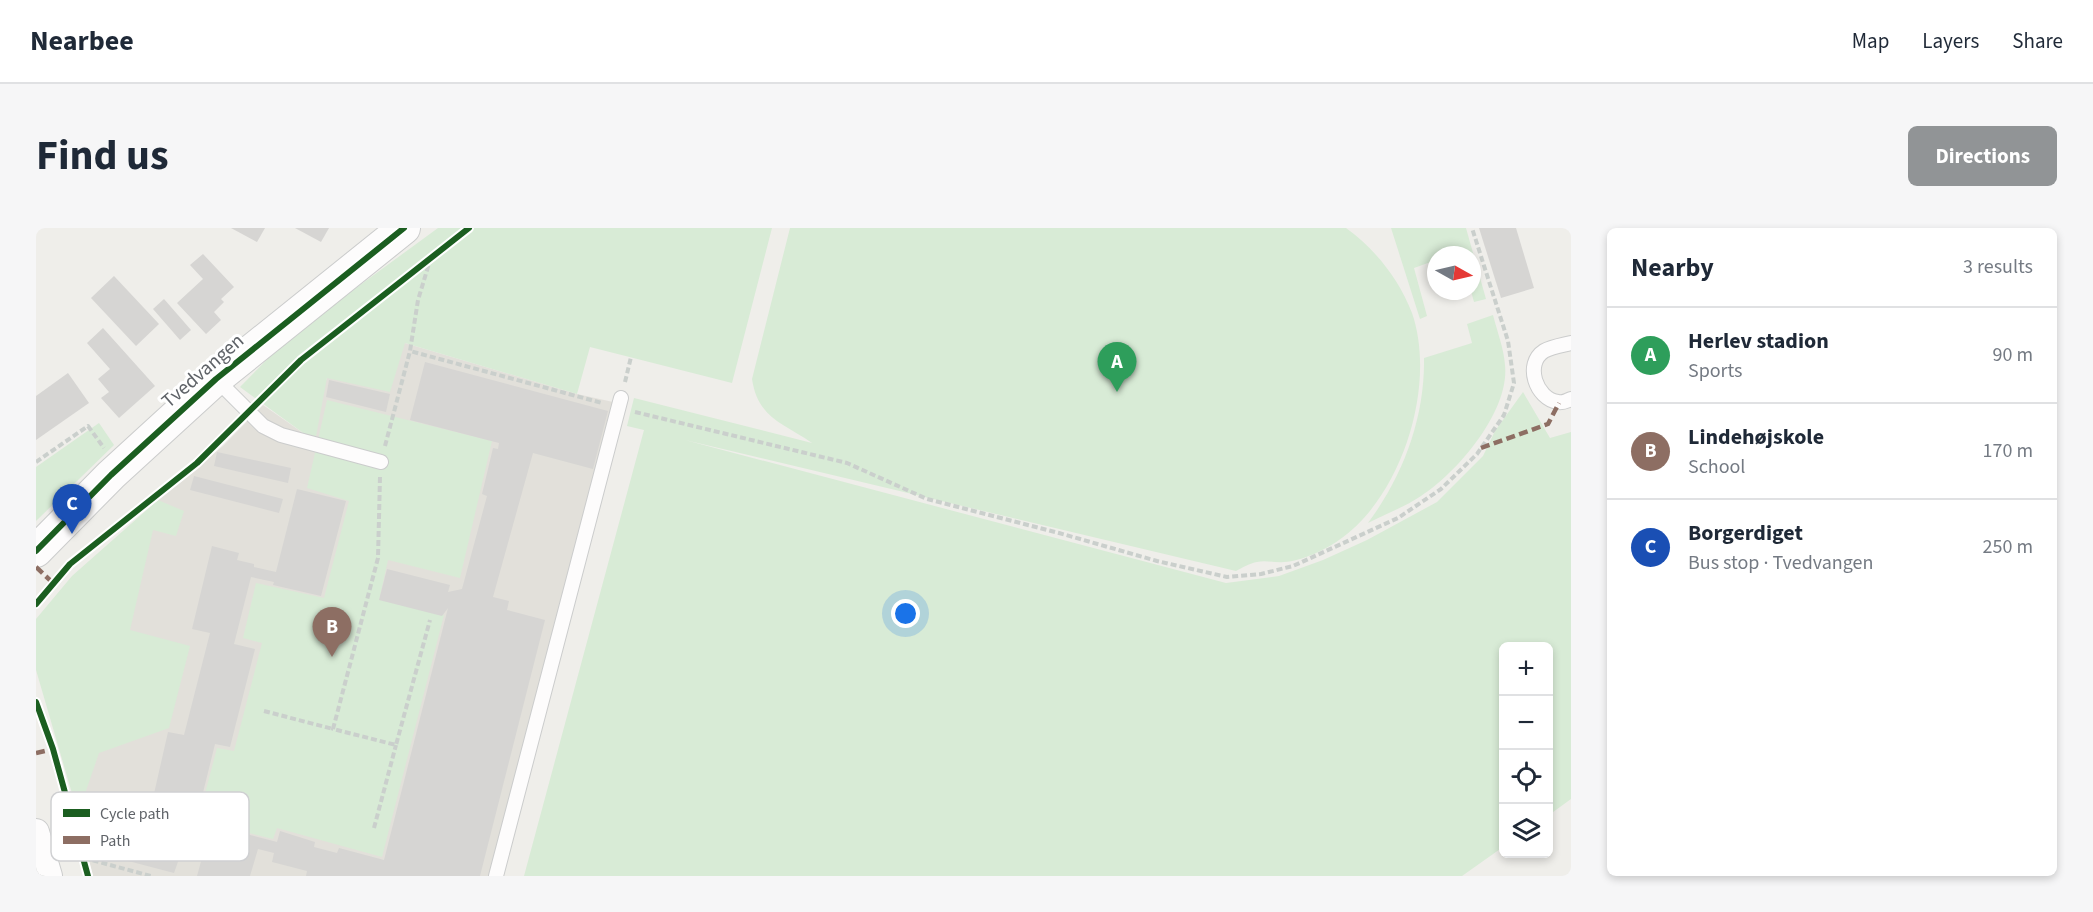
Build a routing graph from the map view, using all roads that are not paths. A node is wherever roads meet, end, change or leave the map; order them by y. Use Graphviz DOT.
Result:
graph roads {
  1 [pos="404,228"];
  2 [pos="1571,343"];
  3 [pos="216,380"];
  4 [pos="1571,399"];
  5 [pos="620,403"];
  6 [pos="381,462"];
  7 [pos="36,551"];
  8 [pos="36,832"];
  9 [pos="49,876"];
  10 [pos="496,876"];
  1 -- 3 [label="street, Tvedvangen"];
  2 -- 4 [label="lane"];
  3 -- 6 [label="lane"];
  3 -- 7 [label="street, Tvedvangen"];
  5 -- 10 [label="lane"];
  8 -- 9 [label="street"];
}
